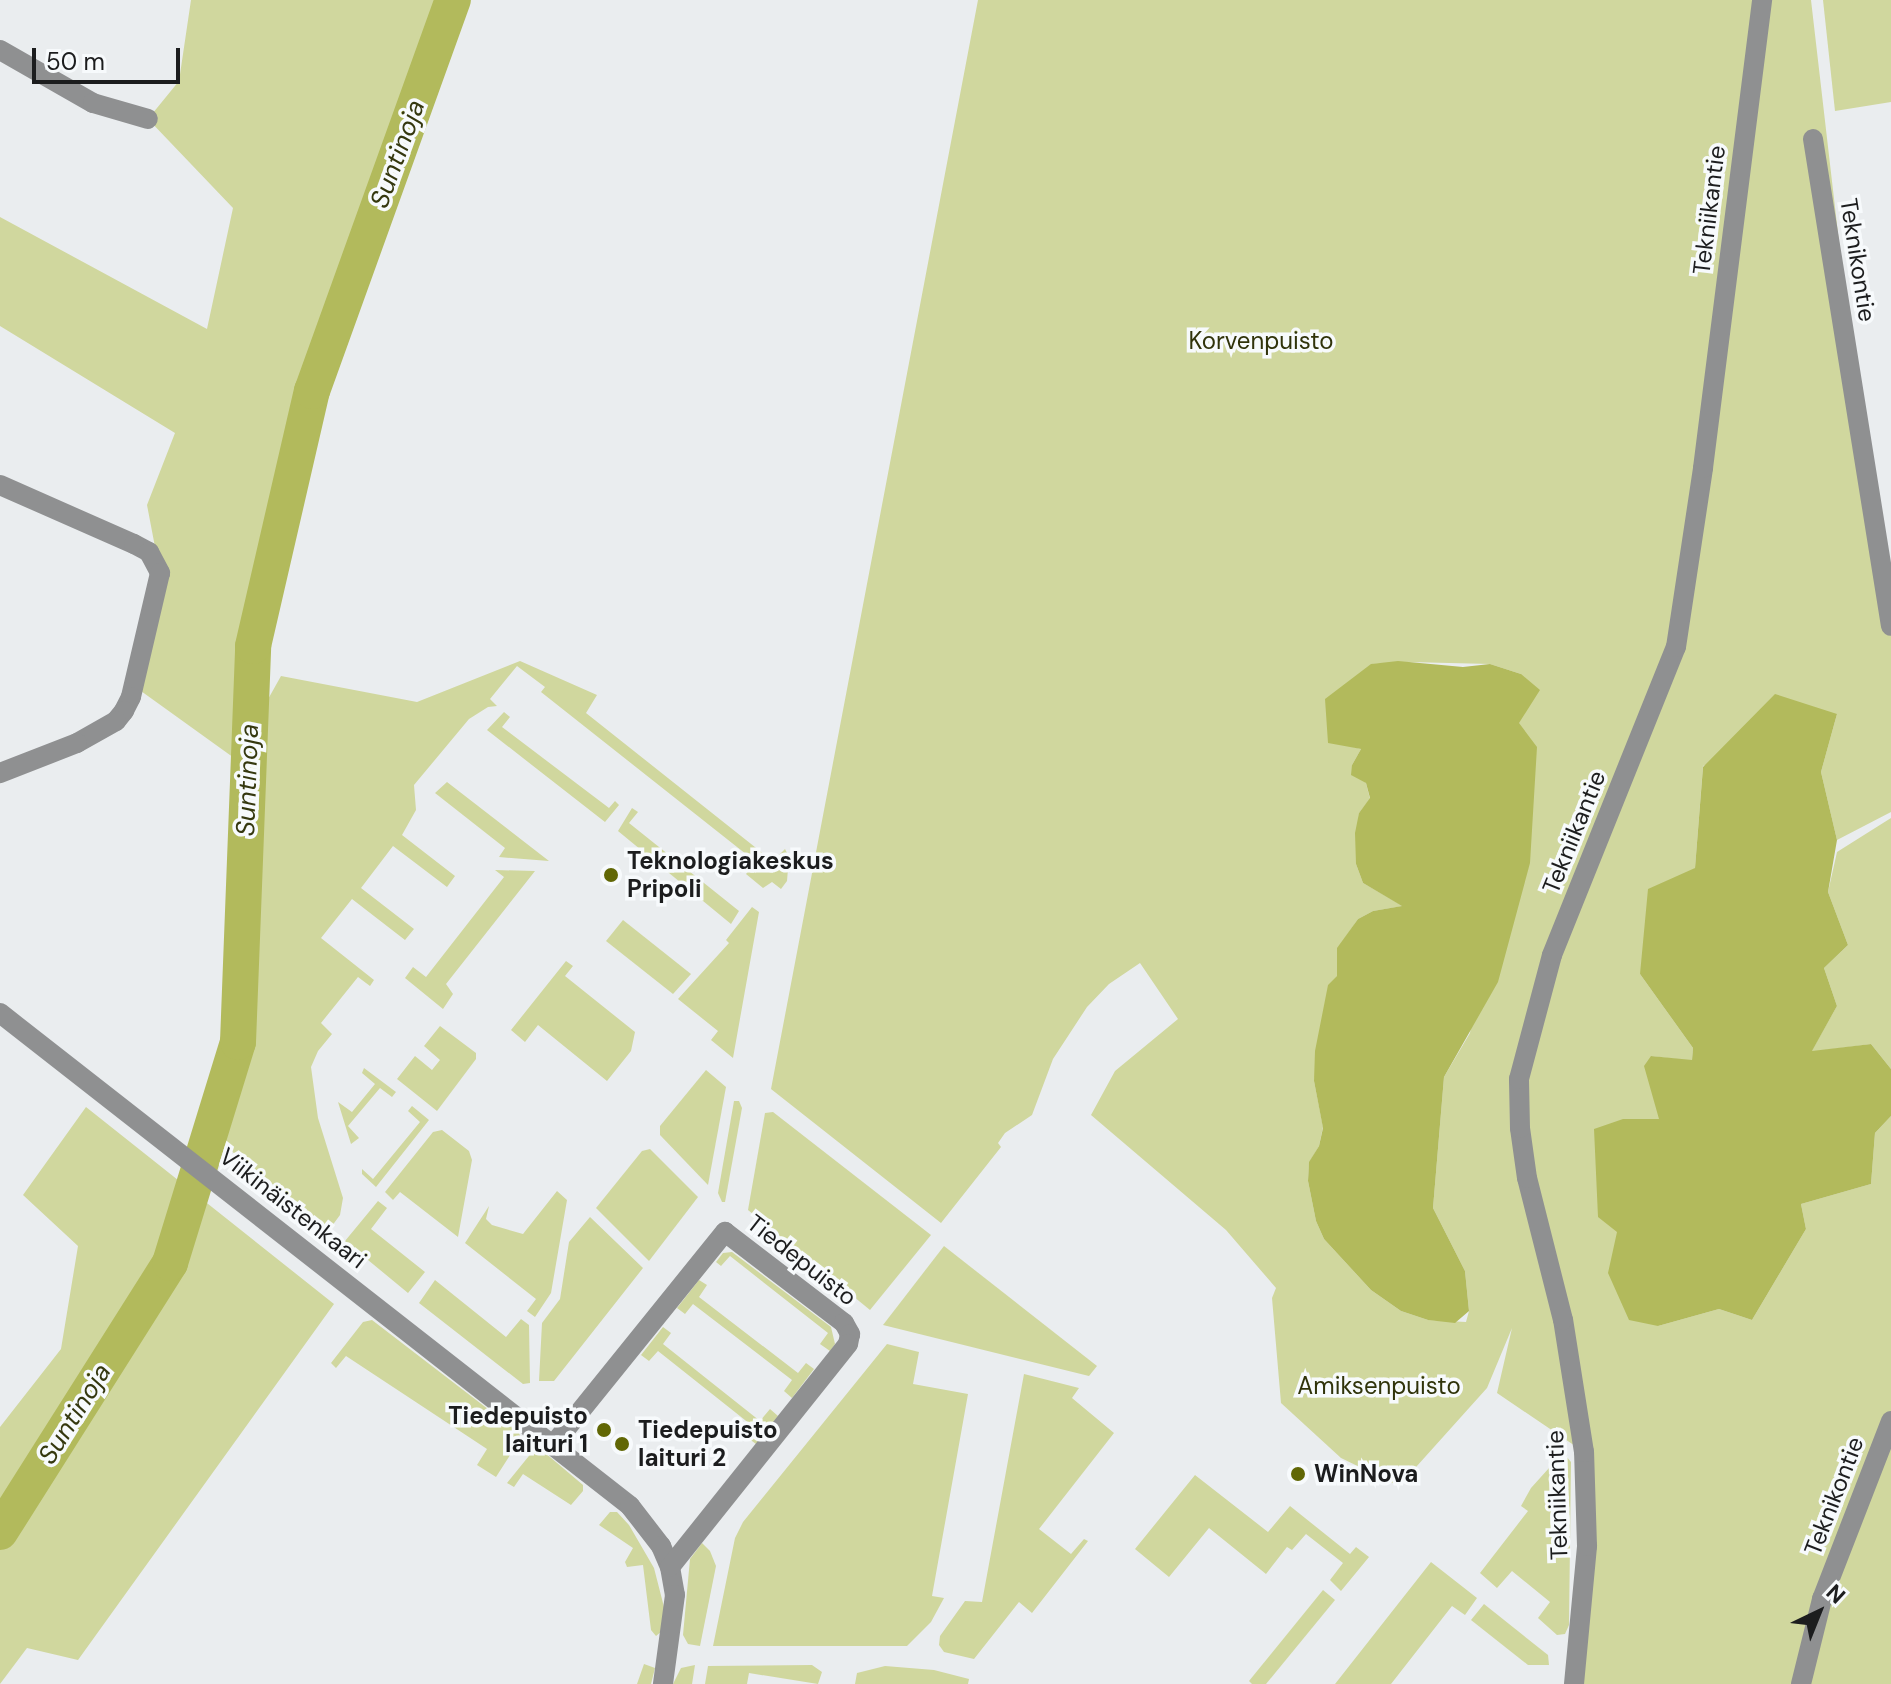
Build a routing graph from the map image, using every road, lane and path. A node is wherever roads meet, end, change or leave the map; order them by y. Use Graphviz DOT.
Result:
graph roads {
  1 [pos="1762,0"];
  2 [pos="0,50"];
  3 [pos="148,119"];
  4 [pos="1813,139"];
  5 [pos="0,485"];
  6 [pos="1891,626"];
  7 [pos="0,773"];
  8 [pos="0,1013"];
  9 [pos="1891,1421"];
  10 [pos="553,1445"];
  11 [pos="670,1567"];
  12 [pos="663,1684"];
  13 [pos="1574,1684"];
  14 [pos="1801,1684"];
  1 -- 13 [label="street, Tekniikantie"];
  2 -- 3 [label="street"];
  4 -- 6 [label="street, Teknikontie"];
  5 -- 7 [label="street"];
  8 -- 10 [label="street, Viikinäistenkaari"];
  9 -- 14 [label="street, Teknikontie"];
  10 -- 11 [label="street"];
  10 -- 11 [label="street, Tiedepuisto"];
  11 -- 12 [label="street"];
}
